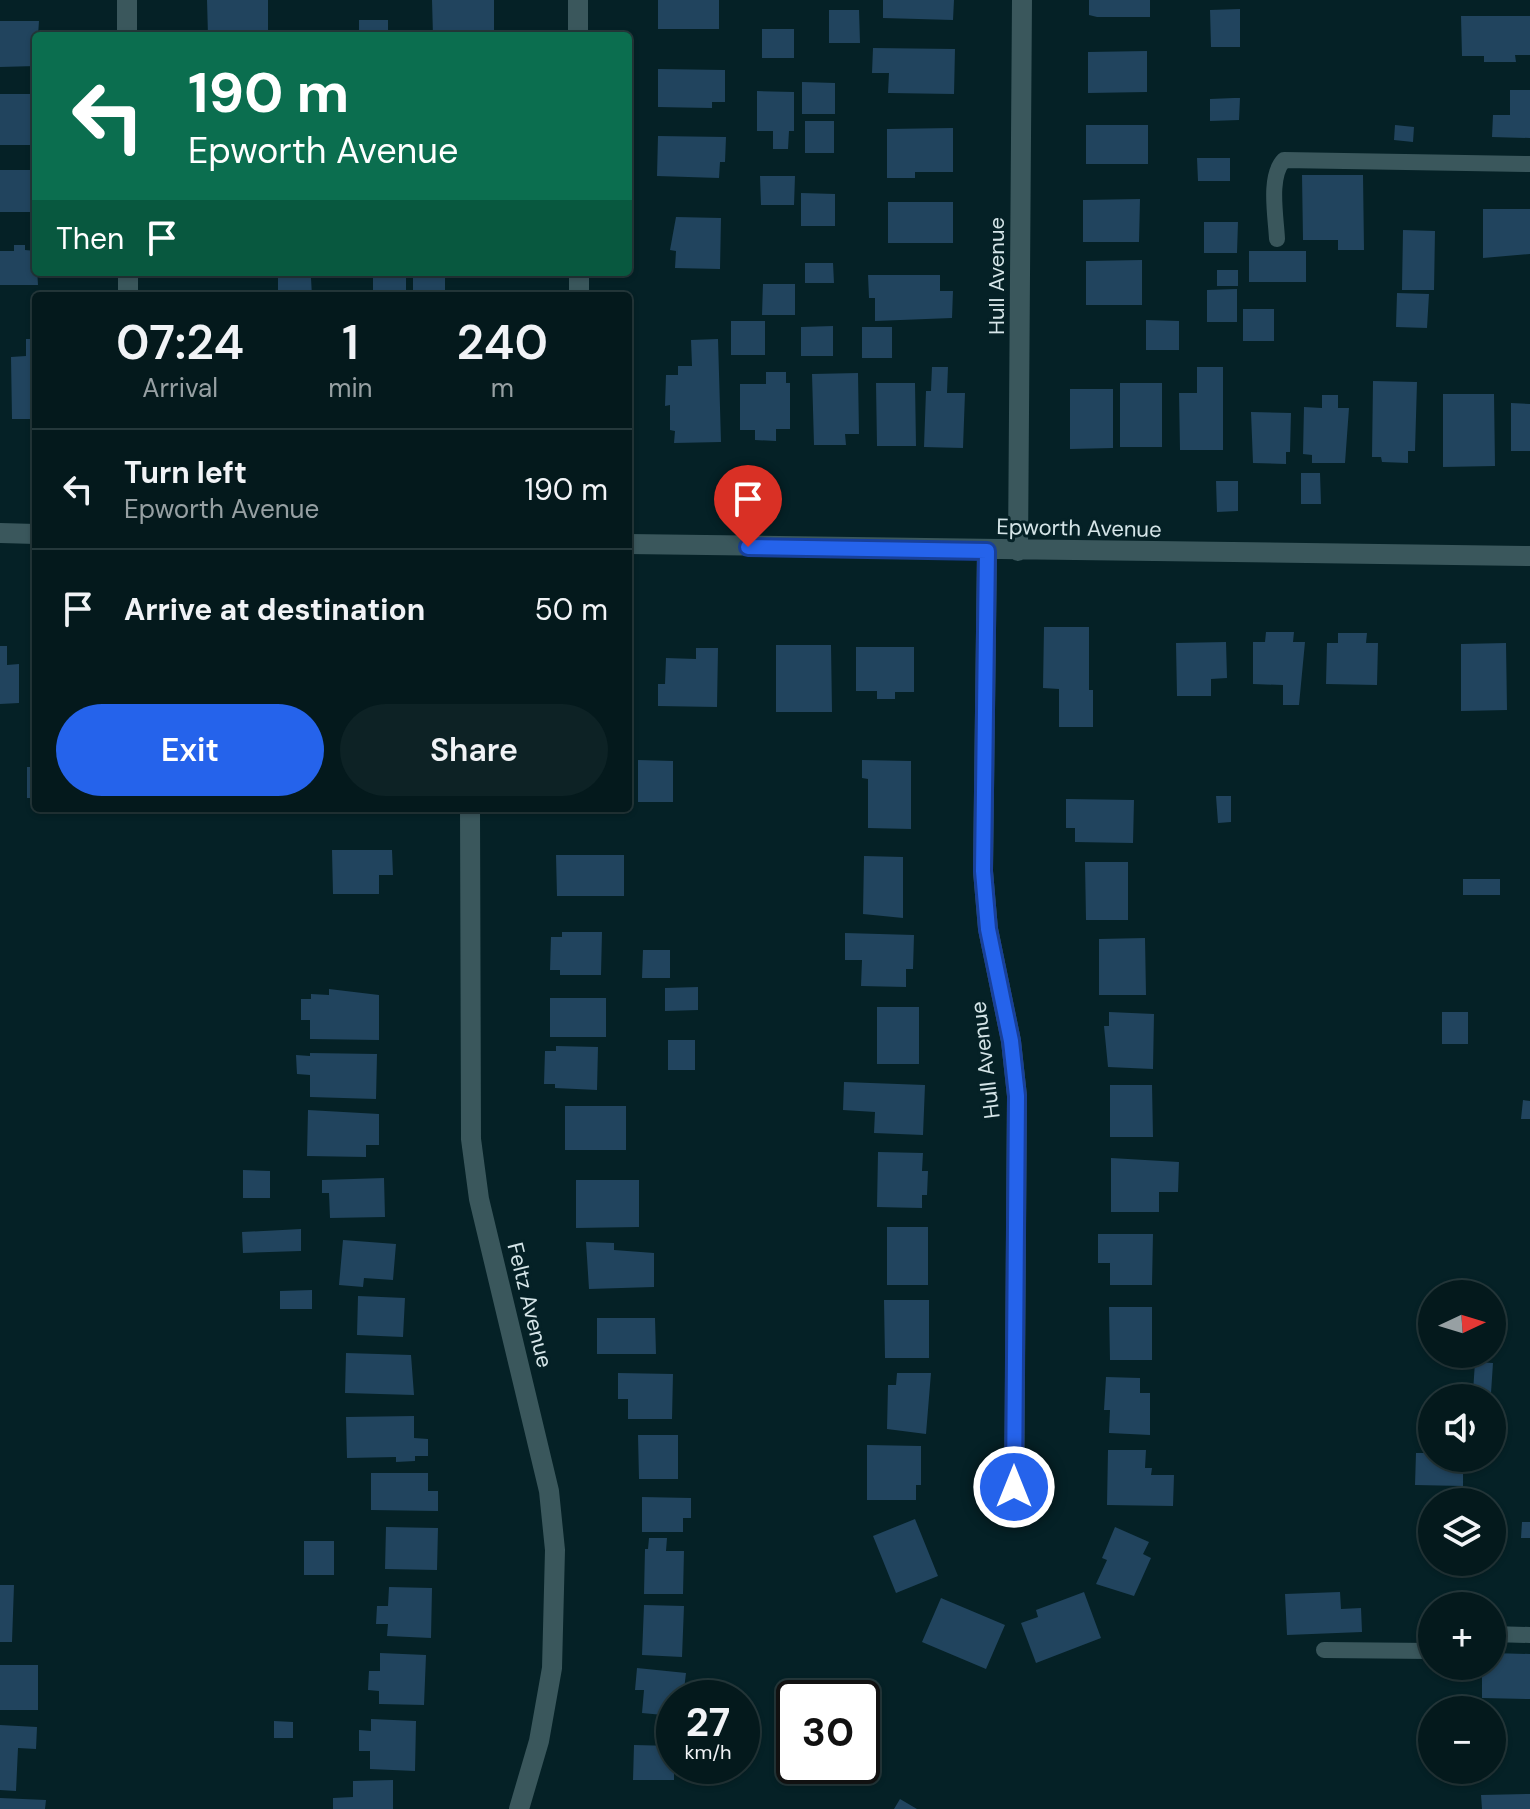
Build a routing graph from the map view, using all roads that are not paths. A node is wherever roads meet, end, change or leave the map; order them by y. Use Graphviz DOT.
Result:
graph roads {
  1 [pos="127,0"];
  2 [pos="578,0"];
  3 [pos="1022,0"];
  4 [pos="127,32"];
  5 [pos="578,32"];
  6 [pos="1530,164"];
  7 [pos="1277,239"];
  8 [pos="0,533"];
  9 [pos="32,534"];
  10 [pos="632,544"];
  11 [pos="987,551"];
  12 [pos="1018,551"];
  13 [pos="1530,556"];
  14 [pos="470,812"];
  15 [pos="1014,1517"];
  16 [pos="1506,1634"];
  17 [pos="1530,1635"];
  18 [pos="1324,1650"];
  19 [pos="1418,1651"];
  20 [pos="519,1809"];
  1 -- 4 [label="street"];
  2 -- 5 [label="street"];
  3 -- 12 [label="street, Hull Avenue"];
  6 -- 7 [label="lane"];
  8 -- 9 [label="street"];
  10 -- 11 [label="street, Epworth Avenue"];
  11 -- 12 [label="street, Epworth Avenue"];
  11 -- 15 [label="street, Hull Avenue"];
  12 -- 13 [label="street, Epworth Avenue"];
  14 -- 20 [label="street, Feltz Avenue"];
  16 -- 17 [label="lane"];
  18 -- 19 [label="lane"];
}
